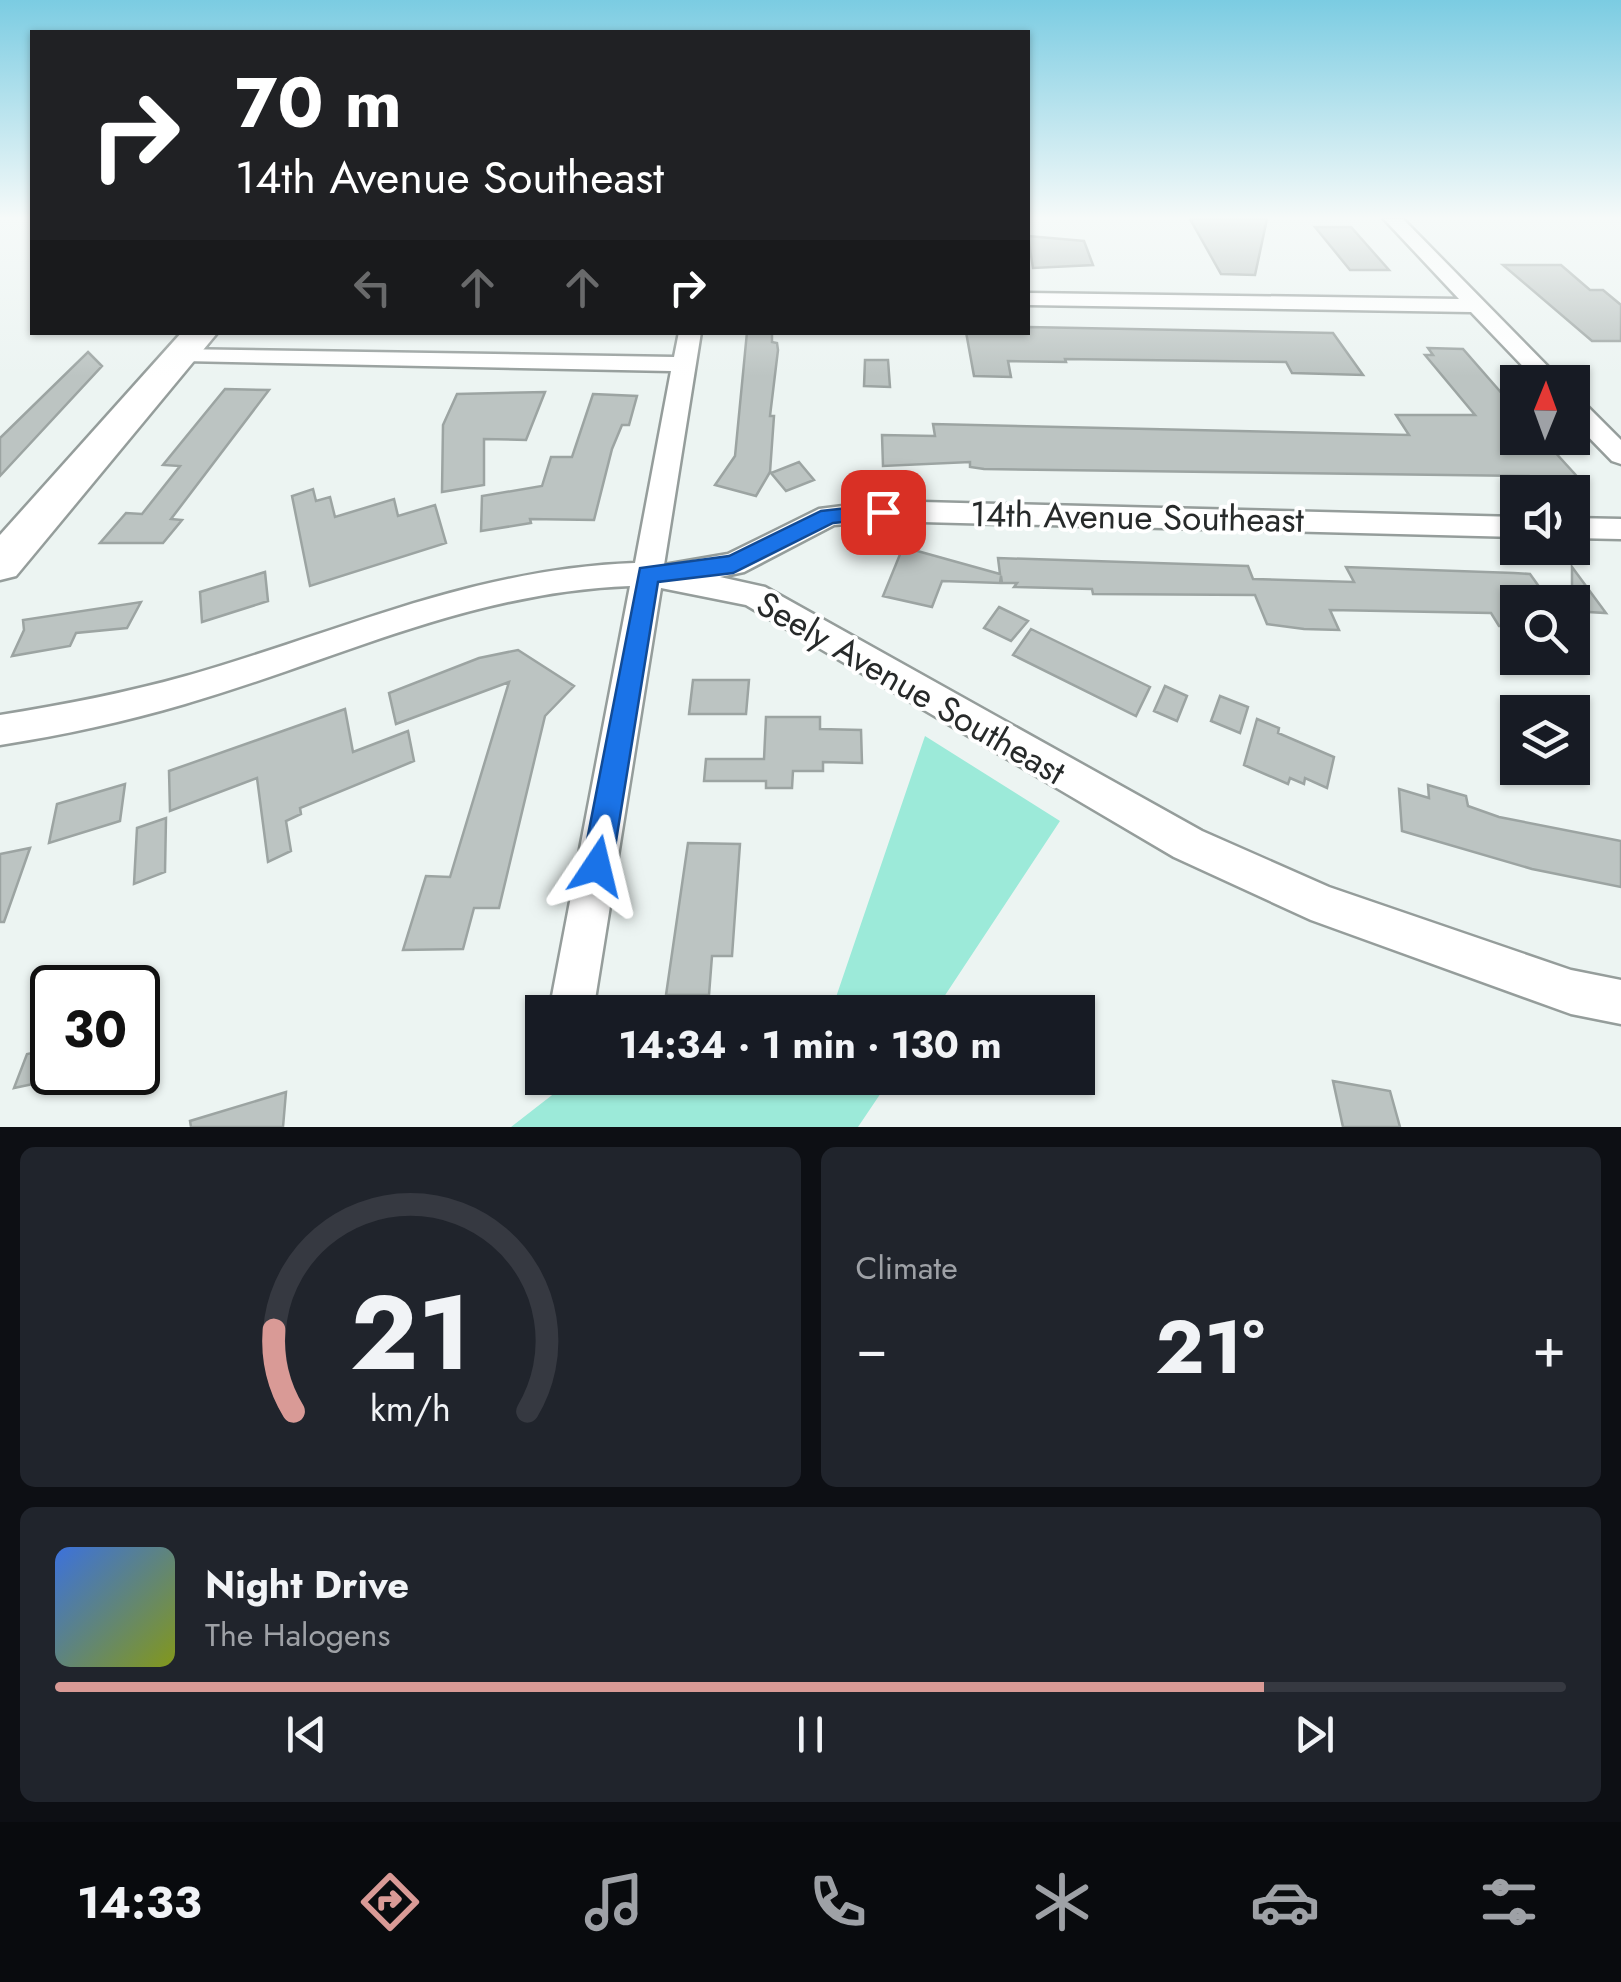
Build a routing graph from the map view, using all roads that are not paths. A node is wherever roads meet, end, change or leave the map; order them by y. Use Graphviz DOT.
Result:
graph roads {
  1 [pos="1444,272"];
  2 [pos="1030,299"];
  3 [pos="1477,306"];
  4 [pos="192,343"];
  5 [pos="687,348"];
  6 [pos="1534,365"];
  7 [pos="1590,423"];
  8 [pos="1621,455"];
  9 [pos="1500,526"];
  10 [pos="1590,528"];
  11 [pos="1621,529"];
  12 [pos="0,564"];
  13 [pos="648,574"];
  14 [pos="0,730"];
  15 [pos="574,995"];
  16 [pos="1621,1002"];
  1 -- 3 [label="street"];
  2 -- 3 [label="street"];
  3 -- 6 [label="street"];
  4 -- 5 [label="street"];
  4 -- 12 [label="street"];
  5 -- 13 [label="street"];
  7 -- 8 [label="street"];
  9 -- 13 [label="street, 14th Avenue Southeast"];
  10 -- 11 [label="street"];
  13 -- 14 [label="street, Seely Avenue Southeast"];
  13 -- 15 [label="street"];
  13 -- 16 [label="street, Seely Avenue Southeast"];
}
